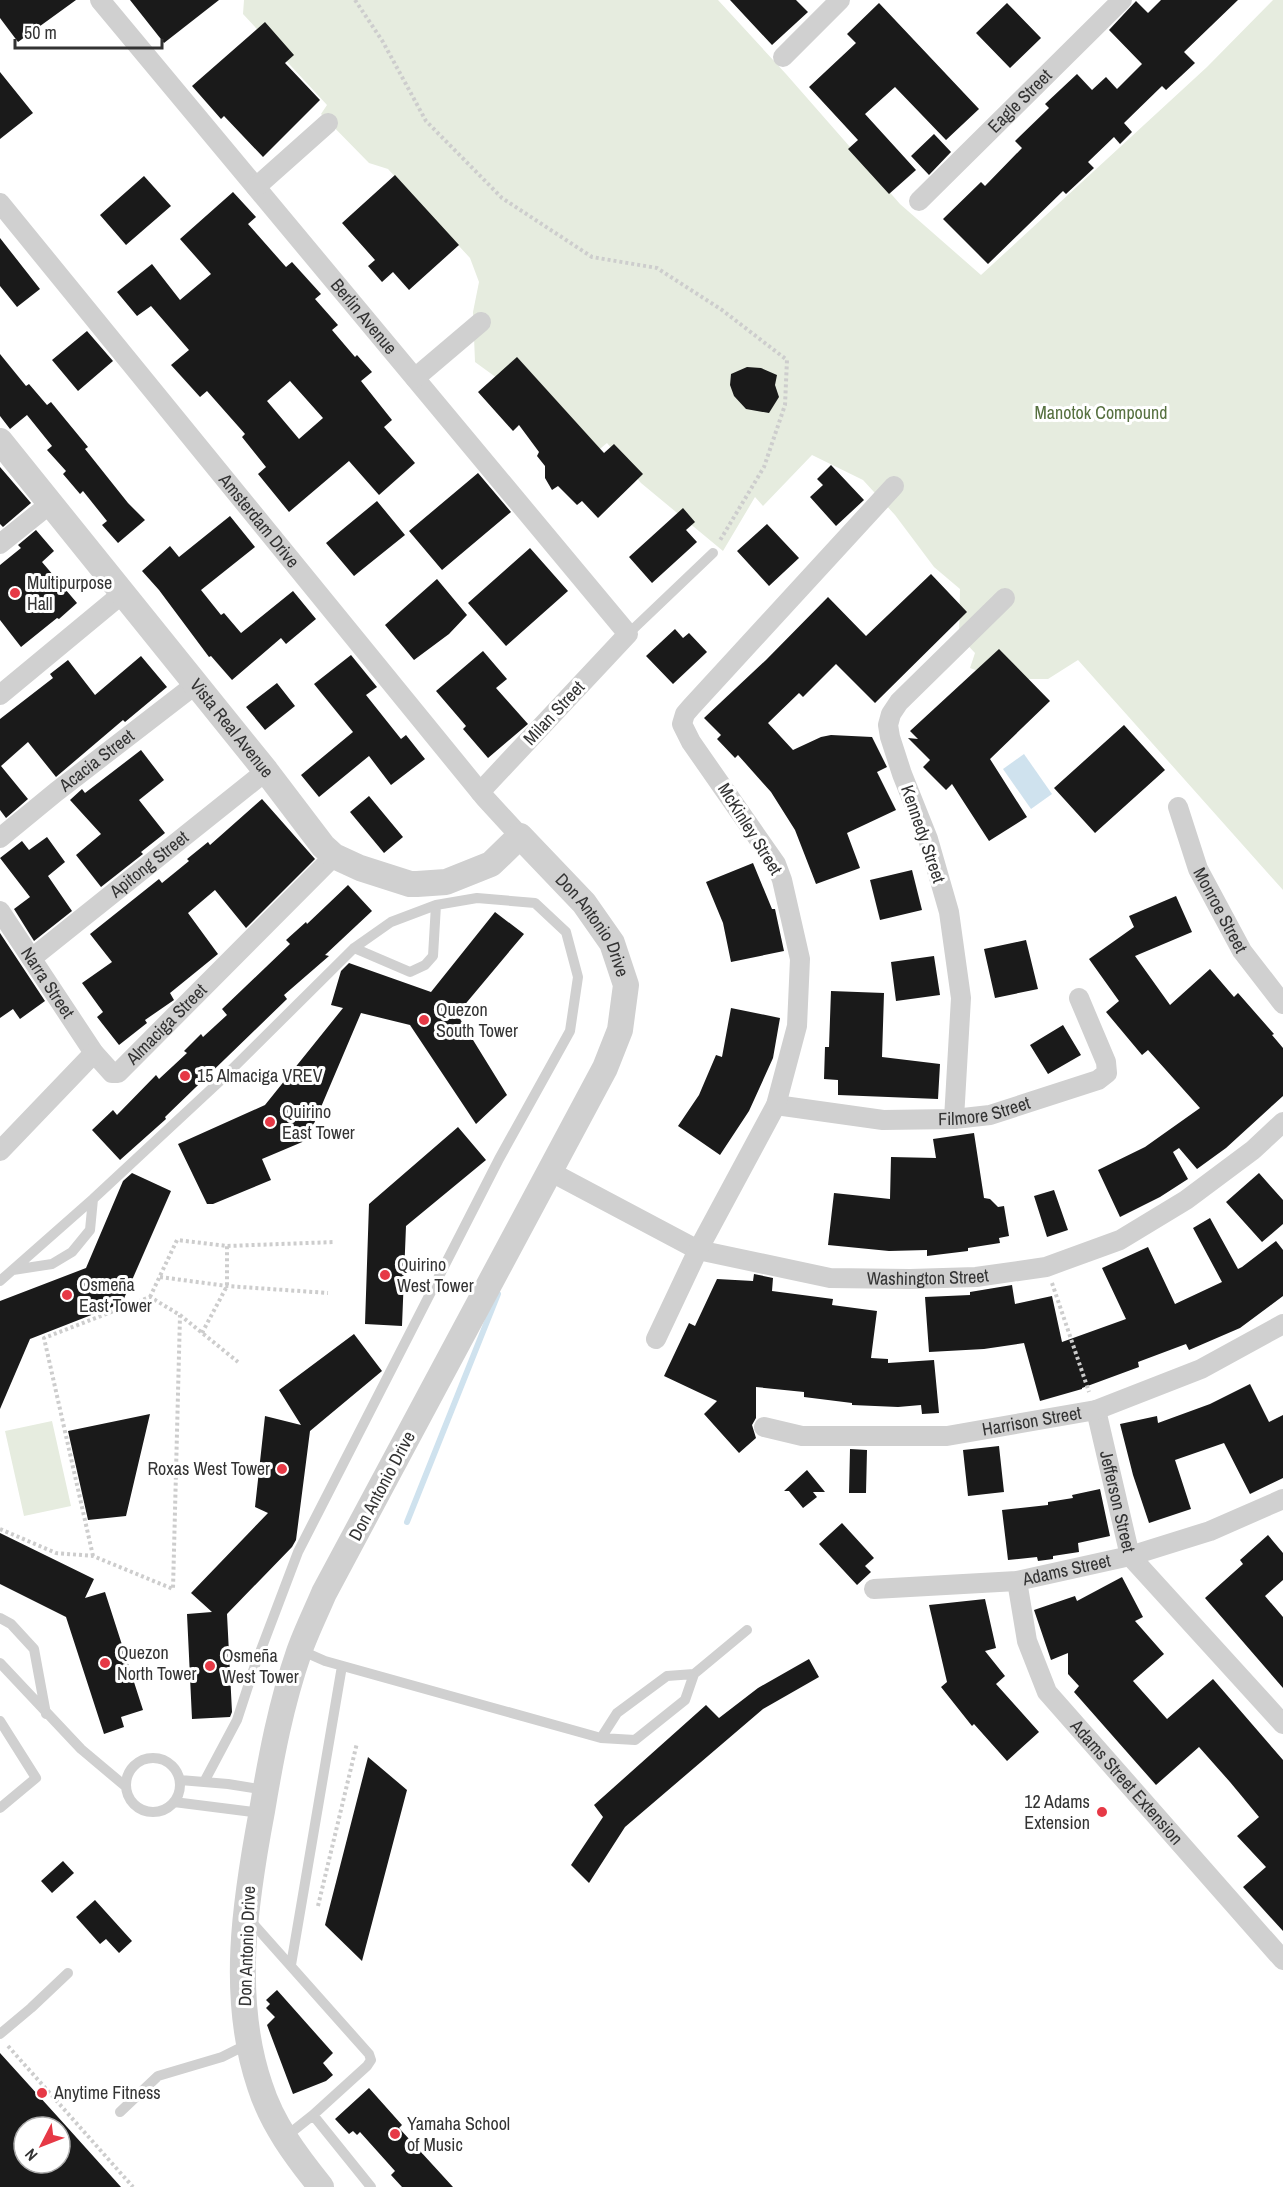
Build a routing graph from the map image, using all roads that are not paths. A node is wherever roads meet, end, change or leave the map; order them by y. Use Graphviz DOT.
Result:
graph roads {
  1 [pos="100,0"];
  2 [pos="840,0"];
  3 [pos="1122,0"];
  4 [pos="783,57"];
  5 [pos="328,123"];
  6 [pos="256,187"];
  7 [pos="919,201"];
  8 [pos="0,202"];
  9 [pos="481,322"];
  10 [pos="415,378"];
  11 [pos="0,441"];
  12 [pos="894,486"];
  13 [pos="50,504"];
  14 [pos="0,544"];
  15 [pos="713,553"];
  16 [pos="122,594"];
  17 [pos="1005,598"];
  18 [pos="628,634"];
  19 [pos="196,684"];
  20 [pos="0,695"];
  21 [pos="266,771"];
  22 [pos="480,792"];
  23 [pos="1178,807"];
  24 [pos="520,836"];
  25 [pos="0,838"];
  26 [pos="334,856"];
  27 [pos="436,905"];
  28 [pos="0,911"];
  29 [pos="354,948"];
  30 [pos="32,958"];
  31 [pos="1078,998"];
  32 [pos="1283,1004"];
  33 [pos="94,1053"];
  34 [pos="776,1105"];
  35 [pos="954,1119"];
  36 [pos="1283,1122"];
  37 [pos="1,1146"];
  38 [pos="551,1172"];
  39 [pos="93,1199"];
  40 [pos="698,1250"];
  41 [pos="13,1270"];
  42 [pos="0,1281"];
  43 [pos="1283,1324"];
  44 [pos="656,1339"];
  45 [pos="1095,1410"];
  46 [pos="764,1427"];
  47 [pos="1283,1499"];
  48 [pos="1130,1556"];
  49 [pos="1017,1581"];
  50 [pos="874,1589"];
  51 [pos="0,1618"];
  52 [pos="747,1630"];
  53 [pos="299,1650"];
  54 [pos="0,1663"];
  55 [pos="342,1666"];
  56 [pos="694,1674"];
  57 [pos="46,1714"];
  58 [pos="0,1721"];
  59 [pos="1283,1724"];
  60 [pos="601,1738"];
  61 [pos="180,1780"];
  62 [pos="204,1782"];
  63 [pos="125,1786"];
  64 [pos="174,1802"];
  65 [pos="263,1802"];
  66 [pos="0,1808"];
  67 [pos="245,1915"];
  68 [pos="1283,1960"];
  69 [pos="291,1965"];
  70 [pos="68,1973"];
  71 [pos="0,2036"];
  72 [pos="248,2044"];
  73 [pos="120,2112"];
  74 [pos="313,2115"];
  75 [pos="284,2138"];
  76 [pos="321,2187"];
  77 [pos="371,2187"];
  1 -- 6 [label="street, Berlin Avenue"];
  2 -- 4 [label="street"];
  3 -- 7 [label="street, Eagle Street"];
  5 -- 6 [label="street"];
  6 -- 10 [label="street, Berlin Avenue"];
  8 -- 22 [label="street, Amsterdam Drive"];
  9 -- 10 [label="street"];
  10 -- 18 [label="street, Berlin Avenue"];
  11 -- 13 [label="street, Vista Real Avenue"];
  12 -- 34 [label="street, McKinley Street"];
  13 -- 14 [label="street"];
  13 -- 16 [label="street, Vista Real Avenue"];
  15 -- 18 [label="lane"];
  16 -- 19 [label="street, Vista Real Avenue"];
  16 -- 20 [label="street"];
  17 -- 35 [label="street, Kennedy Street"];
  18 -- 22 [label="street, Milan Street"];
  19 -- 21 [label="street, Vista Real Avenue"];
  19 -- 25 [label="street, Acacia Street"];
  21 -- 26 [label="street, Vista Real Avenue"];
  21 -- 30 [label="street, Apitong Street"];
  22 -- 24 [label="street, Amsterdam Drive"];
  23 -- 32 [label="street, Monroe Street"];
  24 -- 26 [label="street, Vista Real Avenue"];
  24 -- 38 [label="street, Don Antonio Drive"];
  26 -- 33 [label="street, Almaciga Street"];
  27 -- 29 [label="lane"];
  27 -- 29 [label="lane"];
  27 -- 62 [label="lane"];
  28 -- 30 [label="street, Narra Street"];
  29 -- 39 [label="lane"];
  30 -- 33 [label="street, Narra Street"];
  31 -- 35 [label="street, Filmore Street"];
  33 -- 37 [label="street"];
  34 -- 35 [label="street, Filmore Street"];
  34 -- 40 [label="street, McKinley Street"];
  36 -- 40 [label="street, Washington Street"];
  38 -- 40 [label="street, Washington Street"];
  38 -- 53 [label="street, Don Antonio Drive"];
  39 -- 41 [label="lane"];
  39 -- 41 [label="lane"];
  40 -- 44 [label="street, McKinley Street"];
  41 -- 42 [label="lane"];
  43 -- 45 [label="street, Harrison Street"];
  45 -- 46 [label="street, Harrison Street"];
  45 -- 48 [label="street, Jefferson Street"];
  47 -- 48 [label="street, Adams Street"];
  48 -- 49 [label="street, Adams Street"];
  48 -- 59 [label="street, Jefferson Street"];
  49 -- 50 [label="street, Adams Street"];
  49 -- 68 [label="street, Adams Street Extension"];
  51 -- 57 [label="lane"];
  52 -- 56 [label="lane"];
  53 -- 55 [label="lane"];
  53 -- 65 [label="street, Don Antonio Drive"];
  54 -- 57 [label="lane"];
  55 -- 60 [label="lane"];
  55 -- 69 [label="lane"];
  56 -- 60 [label="lane"];
  56 -- 60 [label="lane"];
  57 -- 63 [label="lane"];
  58 -- 66 [label="lane"];
  61 -- 62 [label="lane"];
  61 -- 63 [label="lane"];
  61 -- 64 [label="lane"];
  62 -- 65 [label="lane"];
  63 -- 64 [label="lane"];
  64 -- 65 [label="lane"];
  65 -- 67 [label="street, Don Antonio Drive"];
  67 -- 69 [label="lane"];
  67 -- 72 [label="street, Don Antonio Drive"];
  69 -- 74 [label="lane"];
  70 -- 71 [label="lane"];
  72 -- 73 [label="lane"];
  72 -- 75 [label="street, Don Antonio Drive"];
  74 -- 75 [label="lane"];
  74 -- 77 [label="lane"];
  75 -- 76 [label="street, Don Antonio Drive"];
}
